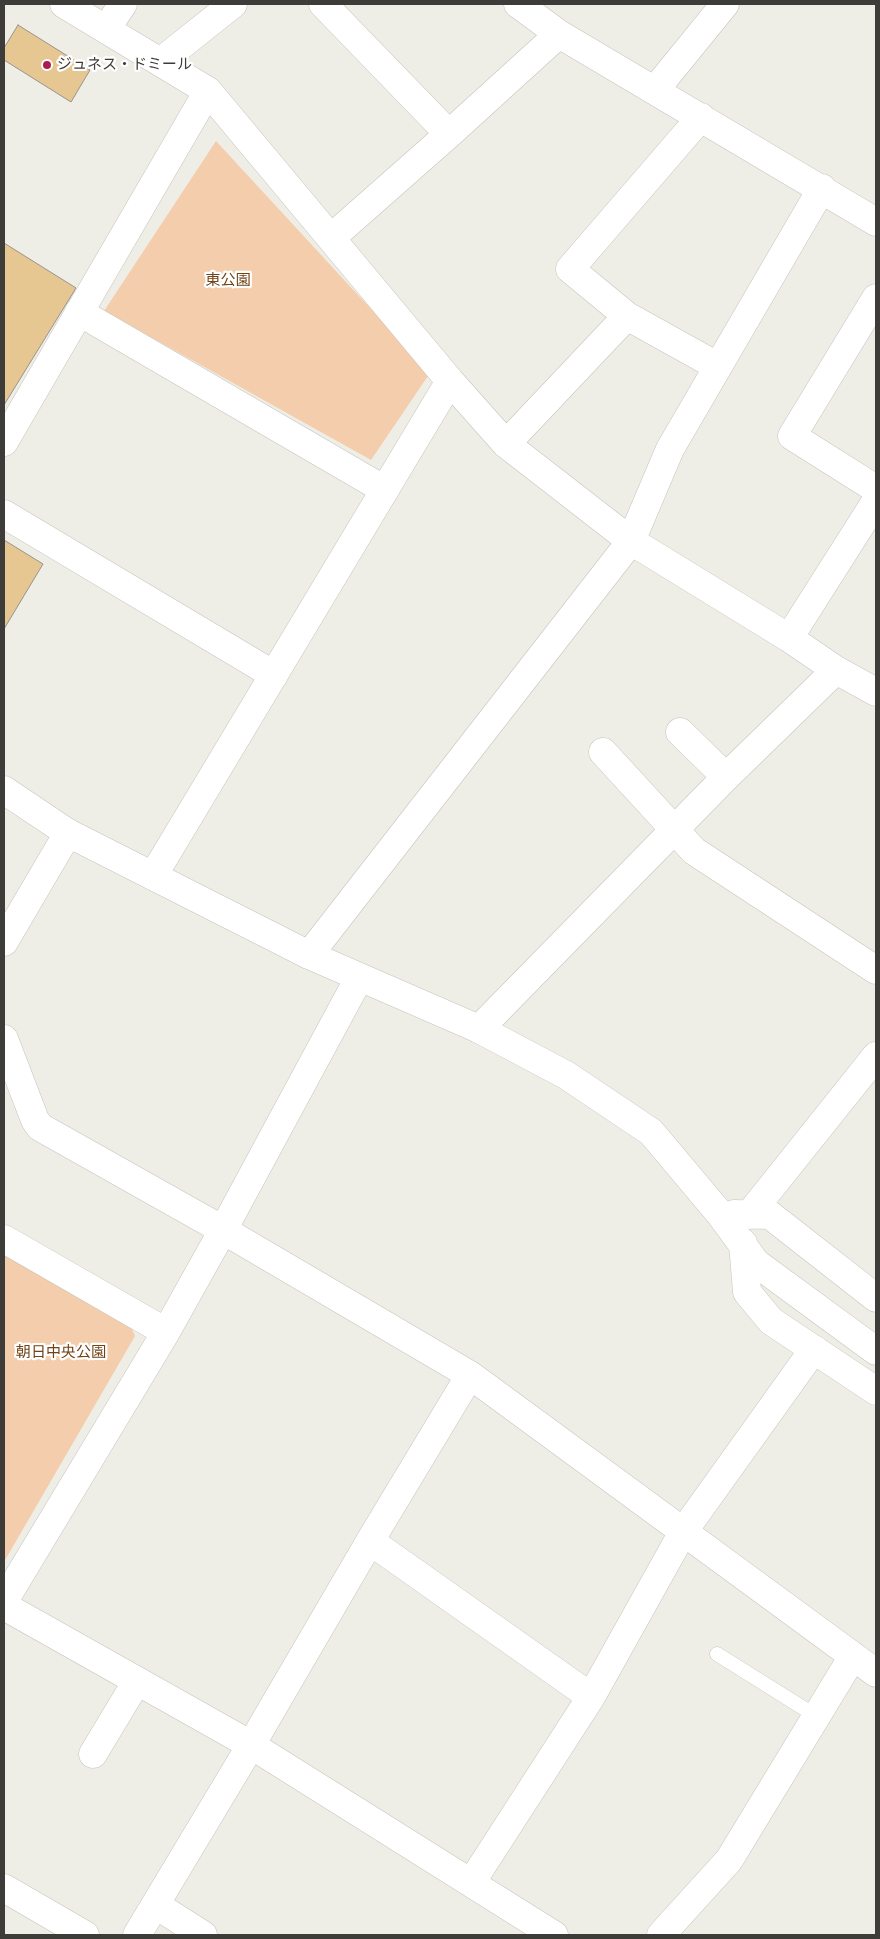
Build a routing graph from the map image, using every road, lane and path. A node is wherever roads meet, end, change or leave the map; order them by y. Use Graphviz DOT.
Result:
graph roads {
  1 [pos="64,4"];
  2 [pos="123,4"];
  3 [pos="232,4"];
  4 [pos="323,4"];
  5 [pos="518,4"];
  6 [pos="725,4"];
  7 [pos="106,29"];
  8 [pos="559,34"];
  9 [pos="160,62"];
  10 [pos="655,90"];
  11 [pos="208,91"];
  12 [pos="701,117"];
  13 [pos="449,134"];
  14 [pos="822,188"];
  15 [pos="876,222"];
  16 [pos="331,238"];
  17 [pos="876,298"];
  18 [pos="79,312"];
  19 [pos="627,316"];
  20 [pos="717,366"];
  21 [pos="450,381"];
  22 [pos="4,442"];
  23 [pos="506,444"];
  24 [pos="876,489"];
  25 [pos="385,490"];
  26 [pos="876,501"];
  27 [pos="4,514"];
  28 [pos="631,541"];
  29 [pos="789,638"];
  30 [pos="836,670"];
  31 [pos="274,675"];
  32 [pos="876,692"];
  33 [pos="680,732"];
  34 [pos="602,752"];
  35 [pos="726,778"];
  36 [pos="4,790"];
  37 [pos="674,830"];
  38 [pos="68,833"];
  39 [pos="153,876"];
  40 [pos="4,942"];
  41 [pos="309,955"];
  42 [pos="876,970"];
  43 [pos="359,978"];
  44 [pos="479,1029"];
  45 [pos="4,1039"];
  46 [pos="876,1057"];
  47 [pos="720,1214"];
  48 [pos="749,1215"];
  49 [pos="223,1230"];
  50 [pos="4,1239"];
  51 [pos="743,1243"];
  52 [pos="876,1298"];
  53 [pos="166,1332"];
  54 [pos="814,1349"];
  55 [pos="876,1351"];
  56 [pos="470,1375"];
  57 [pos="876,1391"];
  58 [pos="683,1532"];
  59 [pos="370,1541"];
  60 [pos="4,1601"];
  61 [pos="4,1606"];
  62 [pos="717,1654"];
  63 [pos="852,1656"];
  64 [pos="876,1673"];
  65 [pos="137,1681"];
  66 [pos="591,1697"];
  67 [pos="816,1716"];
  68 [pos="251,1746"];
  69 [pos="93,1754"];
  70 [pos="471,1883"];
  71 [pos="4,1888"];
  72 [pos="156,1905"];
  73 [pos="85,1935"];
  74 [pos="137,1935"];
  75 [pos="203,1935"];
  76 [pos="554,1935"];
  77 [pos="661,1935"];
  1 -- 7 [label="street"];
  2 -- 7 [label="street"];
  3 -- 9 [label="street"];
  4 -- 13 [label="street"];
  5 -- 8 [label="street"];
  6 -- 10 [label="street"];
  7 -- 9 [label="street"];
  8 -- 10 [label="street"];
  8 -- 13 [label="street"];
  9 -- 11 [label="street"];
  10 -- 12 [label="street"];
  11 -- 16 [label="street"];
  11 -- 18 [label="street"];
  12 -- 14 [label="street"];
  12 -- 19 [label="street"];
  13 -- 16 [label="street"];
  14 -- 15 [label="street"];
  14 -- 20 [label="street"];
  16 -- 21 [label="street"];
  17 -- 24 [label="street"];
  18 -- 22 [label="street"];
  18 -- 25 [label="street"];
  19 -- 20 [label="street"];
  19 -- 23 [label="street"];
  20 -- 28 [label="street"];
  21 -- 23 [label="street"];
  21 -- 25 [label="street"];
  23 -- 28 [label="street"];
  25 -- 31 [label="street"];
  26 -- 29 [label="street"];
  27 -- 31 [label="street"];
  28 -- 29 [label="street"];
  28 -- 41 [label="street"];
  29 -- 30 [label="street"];
  30 -- 32 [label="street"];
  30 -- 35 [label="street"];
  31 -- 39 [label="street"];
  33 -- 35 [label="street"];
  34 -- 37 [label="street"];
  35 -- 37 [label="street"];
  36 -- 38 [label="street"];
  37 -- 42 [label="street"];
  37 -- 44 [label="street"];
  38 -- 39 [label="street"];
  38 -- 40 [label="street"];
  39 -- 41 [label="street"];
  41 -- 43 [label="street"];
  43 -- 44 [label="street"];
  43 -- 49 [label="street"];
  44 -- 47 [label="street"];
  45 -- 49 [label="street"];
  46 -- 48 [label="street"];
  47 -- 48 [label="street"];
  47 -- 51 [label="street"];
  48 -- 52 [label="street"];
  49 -- 53 [label="street"];
  49 -- 56 [label="street"];
  50 -- 53 [label="street"];
  51 -- 54 [label="street"];
  51 -- 55 [label="street"];
  53 -- 60 [label="street"];
  54 -- 57 [label="street"];
  54 -- 58 [label="street"];
  56 -- 58 [label="street"];
  56 -- 59 [label="street"];
  58 -- 63 [label="street"];
  58 -- 66 [label="street"];
  59 -- 66 [label="street"];
  59 -- 68 [label="street"];
  61 -- 65 [label="street"];
  62 -- 67 [label="lane"];
  63 -- 64 [label="street"];
  63 -- 67 [label="street"];
  65 -- 68 [label="street"];
  65 -- 69 [label="street"];
  66 -- 70 [label="street"];
  67 -- 77 [label="street"];
  68 -- 70 [label="street"];
  68 -- 72 [label="street"];
  70 -- 76 [label="street"];
  71 -- 73 [label="street"];
  72 -- 74 [label="street"];
  72 -- 75 [label="street"];
}
